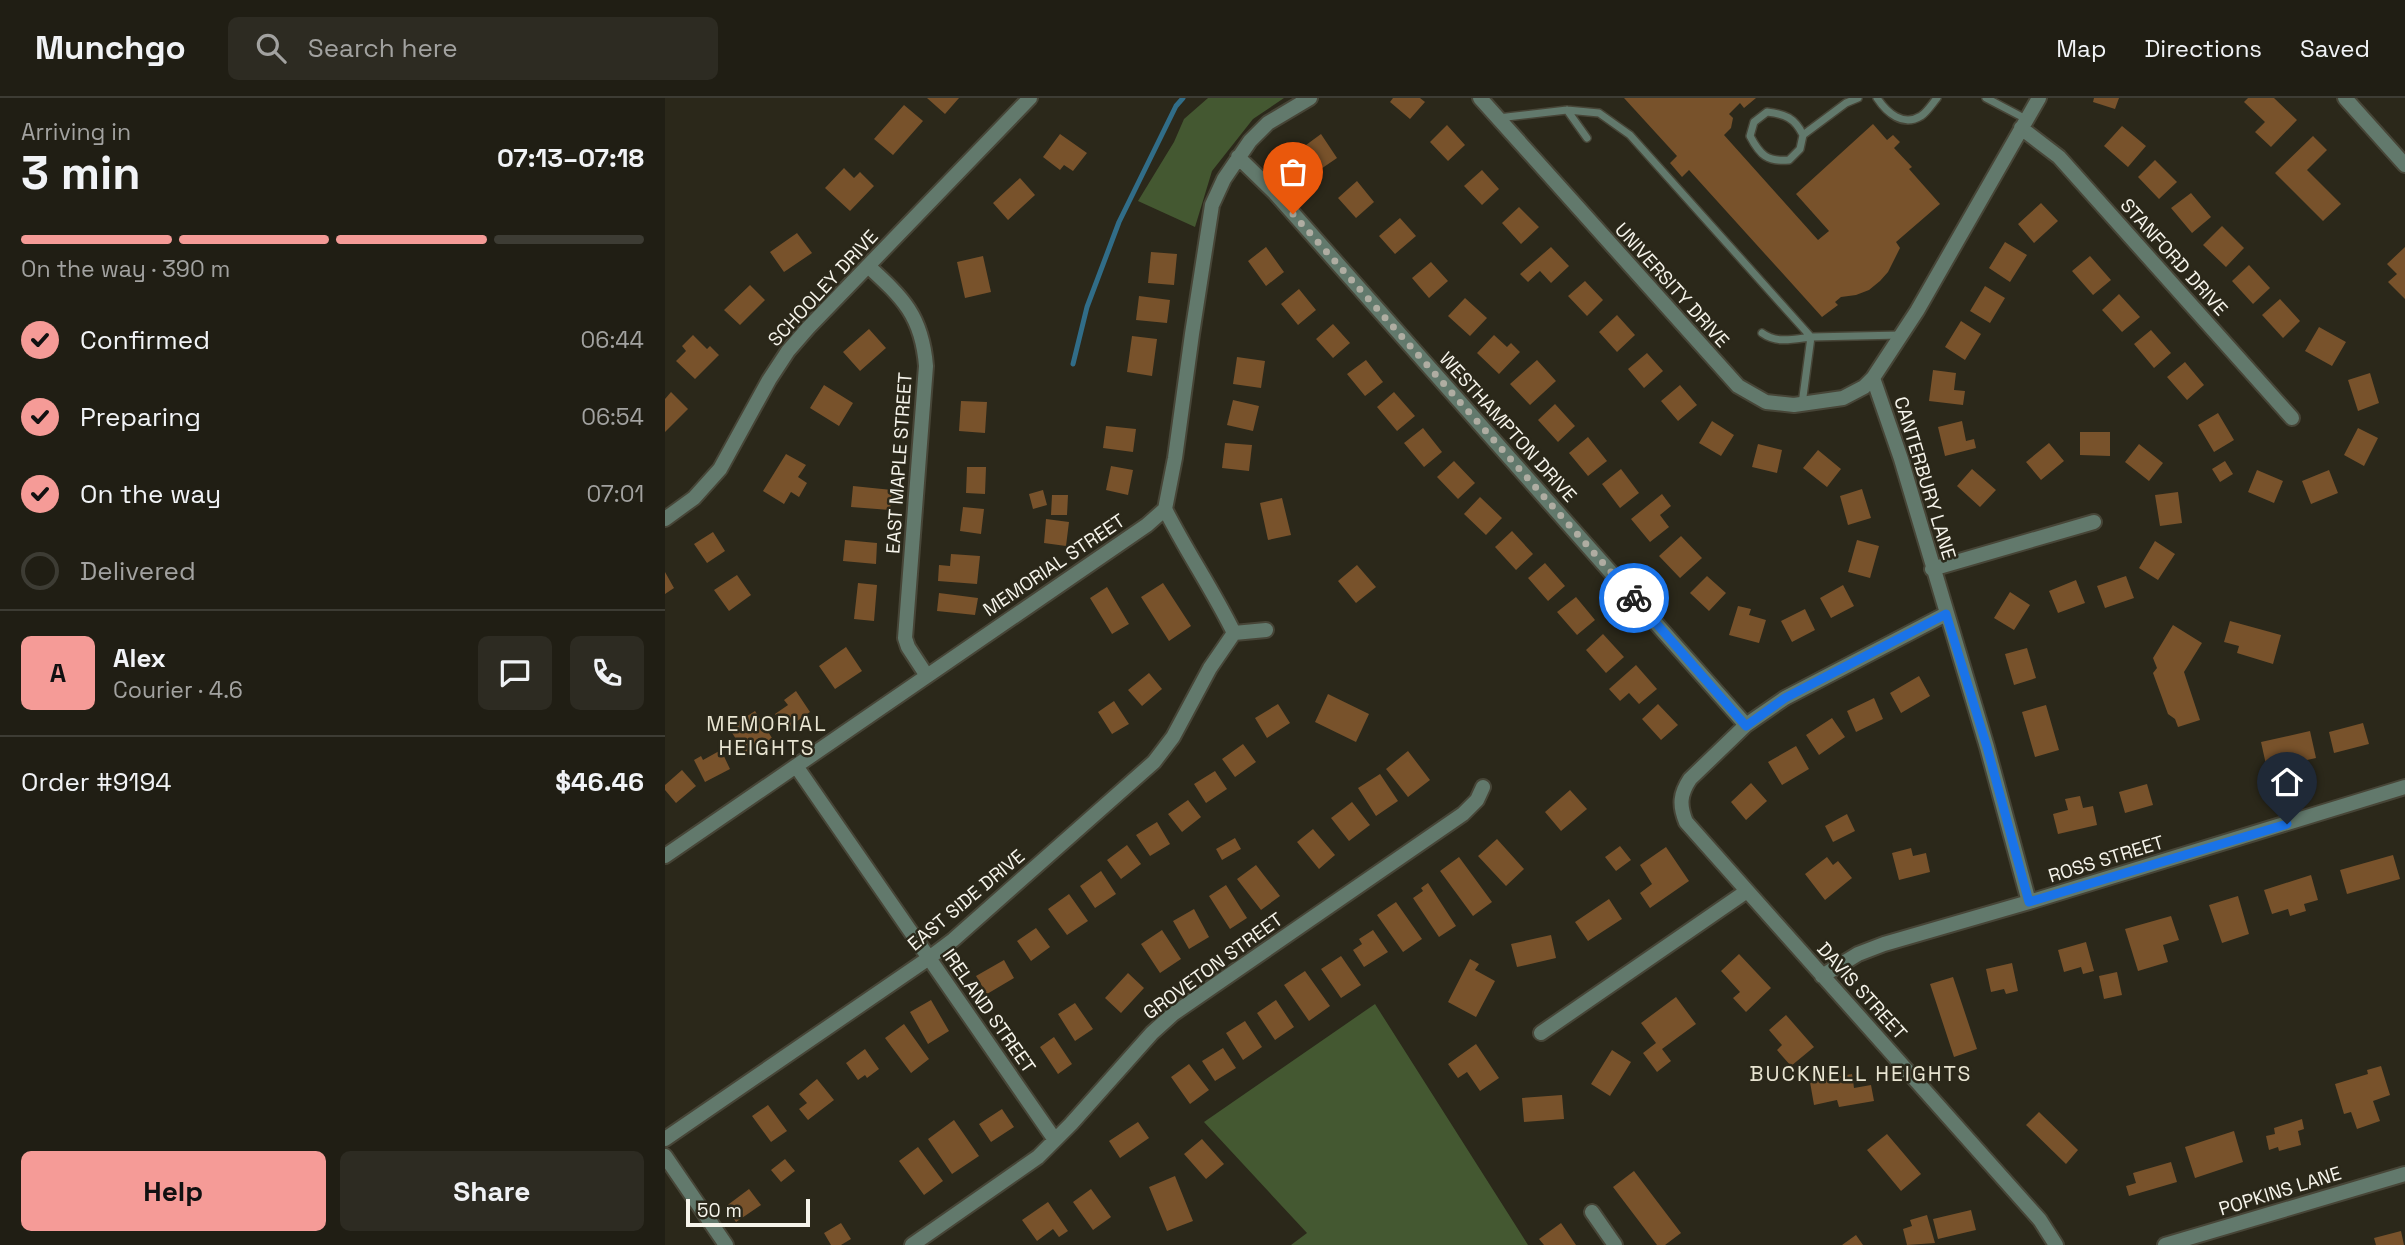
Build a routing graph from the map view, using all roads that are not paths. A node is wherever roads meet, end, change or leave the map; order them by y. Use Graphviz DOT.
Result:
graph roads {
  1 [pos="1030,98"];
  2 [pos="1310,98"];
  3 [pos="1481,98"];
  4 [pos="1858,98"];
  5 [pos="1877,98"];
  6 [pos="1937,98"];
  7 [pos="1986,98"];
  8 [pos="2039,98"];
  9 [pos="2345,98"];
  10 [pos="1567,110"];
  11 [pos="1498,118"];
  12 [pos="2024,124"];
  13 [pos="1803,135"];
  14 [pos="1587,138"];
  15 [pos="1238,157"];
  16 [pos="2405,164"];
  17 [pos="868,266"];
  18 [pos="1762,333"];
  19 [pos="1902,335"];
  20 [pos="1811,337"];
  21 [pos="1873,378"];
  22 [pos="1802,404"];
  23 [pos="2292,418"];
  24 [pos="1165,509"];
  25 [pos="665,520"];
  26 [pos="2094,522"];
  27 [pos="1932,569"];
  28 [pos="1946,614"];
  29 [pos="1266,630"];
  30 [pos="1234,633"];
  31 [pos="927,676"];
  32 [pos="1746,726"];
  33 [pos="796,766"];
  34 [pos="1483,786"];
  35 [pos="2405,788"];
  36 [pos="665,856"];
  37 [pos="1747,891"];
  38 [pos="2029,902"];
  39 [pos="929,958"];
  40 [pos="1822,976"];
  41 [pos="1541,1033"];
  42 [pos="665,1139"];
  43 [pos="1055,1140"];
  44 [pos="665,1156"];
  45 [pos="2405,1174"];
  46 [pos="1592,1212"];
  47 [pos="726,1245"];
  48 [pos="912,1245"];
  49 [pos="1615,1245"];
  50 [pos="2056,1245"];
  51 [pos="2165,1245"];
  1 -- 17 [label="street, SCHOOLEY DRIVE"];
  2 -- 15 [label="street"];
  3 -- 11 [label="street, UNIVERSITY DRIVE"];
  4 -- 13 [label="lane"];
  5 -- 6 [label="lane"];
  7 -- 12 [label="lane"];
  8 -- 12 [label="street, CANTERBURY LANE"];
  9 -- 16 [label="street"];
  10 -- 11 [label="lane"];
  10 -- 14 [label="lane"];
  10 -- 20 [label="lane"];
  11 -- 22 [label="street, UNIVERSITY DRIVE"];
  12 -- 19 [label="street, CANTERBURY LANE"];
  12 -- 23 [label="street, STANFORD DRIVE"];
  13 -- 13 [label="lane"];
  15 -- 24 [label="street"];
  15 -- 32 [label="street, WESTHAMPTON DRIVE"];
  17 -- 25 [label="street, SCHOOLEY DRIVE"];
  17 -- 31 [label="street, EAST MAPLE STREET"];
  18 -- 20 [label="lane"];
  19 -- 20 [label="lane"];
  19 -- 21 [label="street, CANTERBURY LANE"];
  20 -- 22 [label="lane"];
  21 -- 22 [label="street, UNIVERSITY DRIVE"];
  21 -- 27 [label="street, CANTERBURY LANE"];
  24 -- 30 [label="street"];
  24 -- 31 [label="street, MEMORIAL STREET"];
  26 -- 27 [label="street"];
  27 -- 28 [label="street, CANTERBURY LANE"];
  28 -- 32 [label="street, DAVIS STREET"];
  28 -- 38 [label="street, CANTERBURY LANE"];
  29 -- 30 [label="street"];
  30 -- 39 [label="street, EAST SIDE DRIVE"];
  31 -- 33 [label="street, MEMORIAL STREET"];
  32 -- 37 [label="street, DAVIS STREET"];
  33 -- 36 [label="street, MEMORIAL STREET"];
  33 -- 39 [label="street, IRELAND STREET"];
  34 -- 43 [label="street, GROVETON STREET"];
  35 -- 38 [label="street, ROSS STREET"];
  37 -- 40 [label="street, DAVIS STREET"];
  37 -- 41 [label="street"];
  38 -- 40 [label="street, ROSS STREET"];
  39 -- 42 [label="street, EAST SIDE DRIVE"];
  39 -- 43 [label="street, IRELAND STREET"];
  40 -- 50 [label="street, DAVIS STREET"];
  43 -- 48 [label="street, GROVETON STREET"];
  44 -- 47 [label="street"];
  45 -- 51 [label="street, POPKINS LANE"];
  46 -- 49 [label="street"];
}
